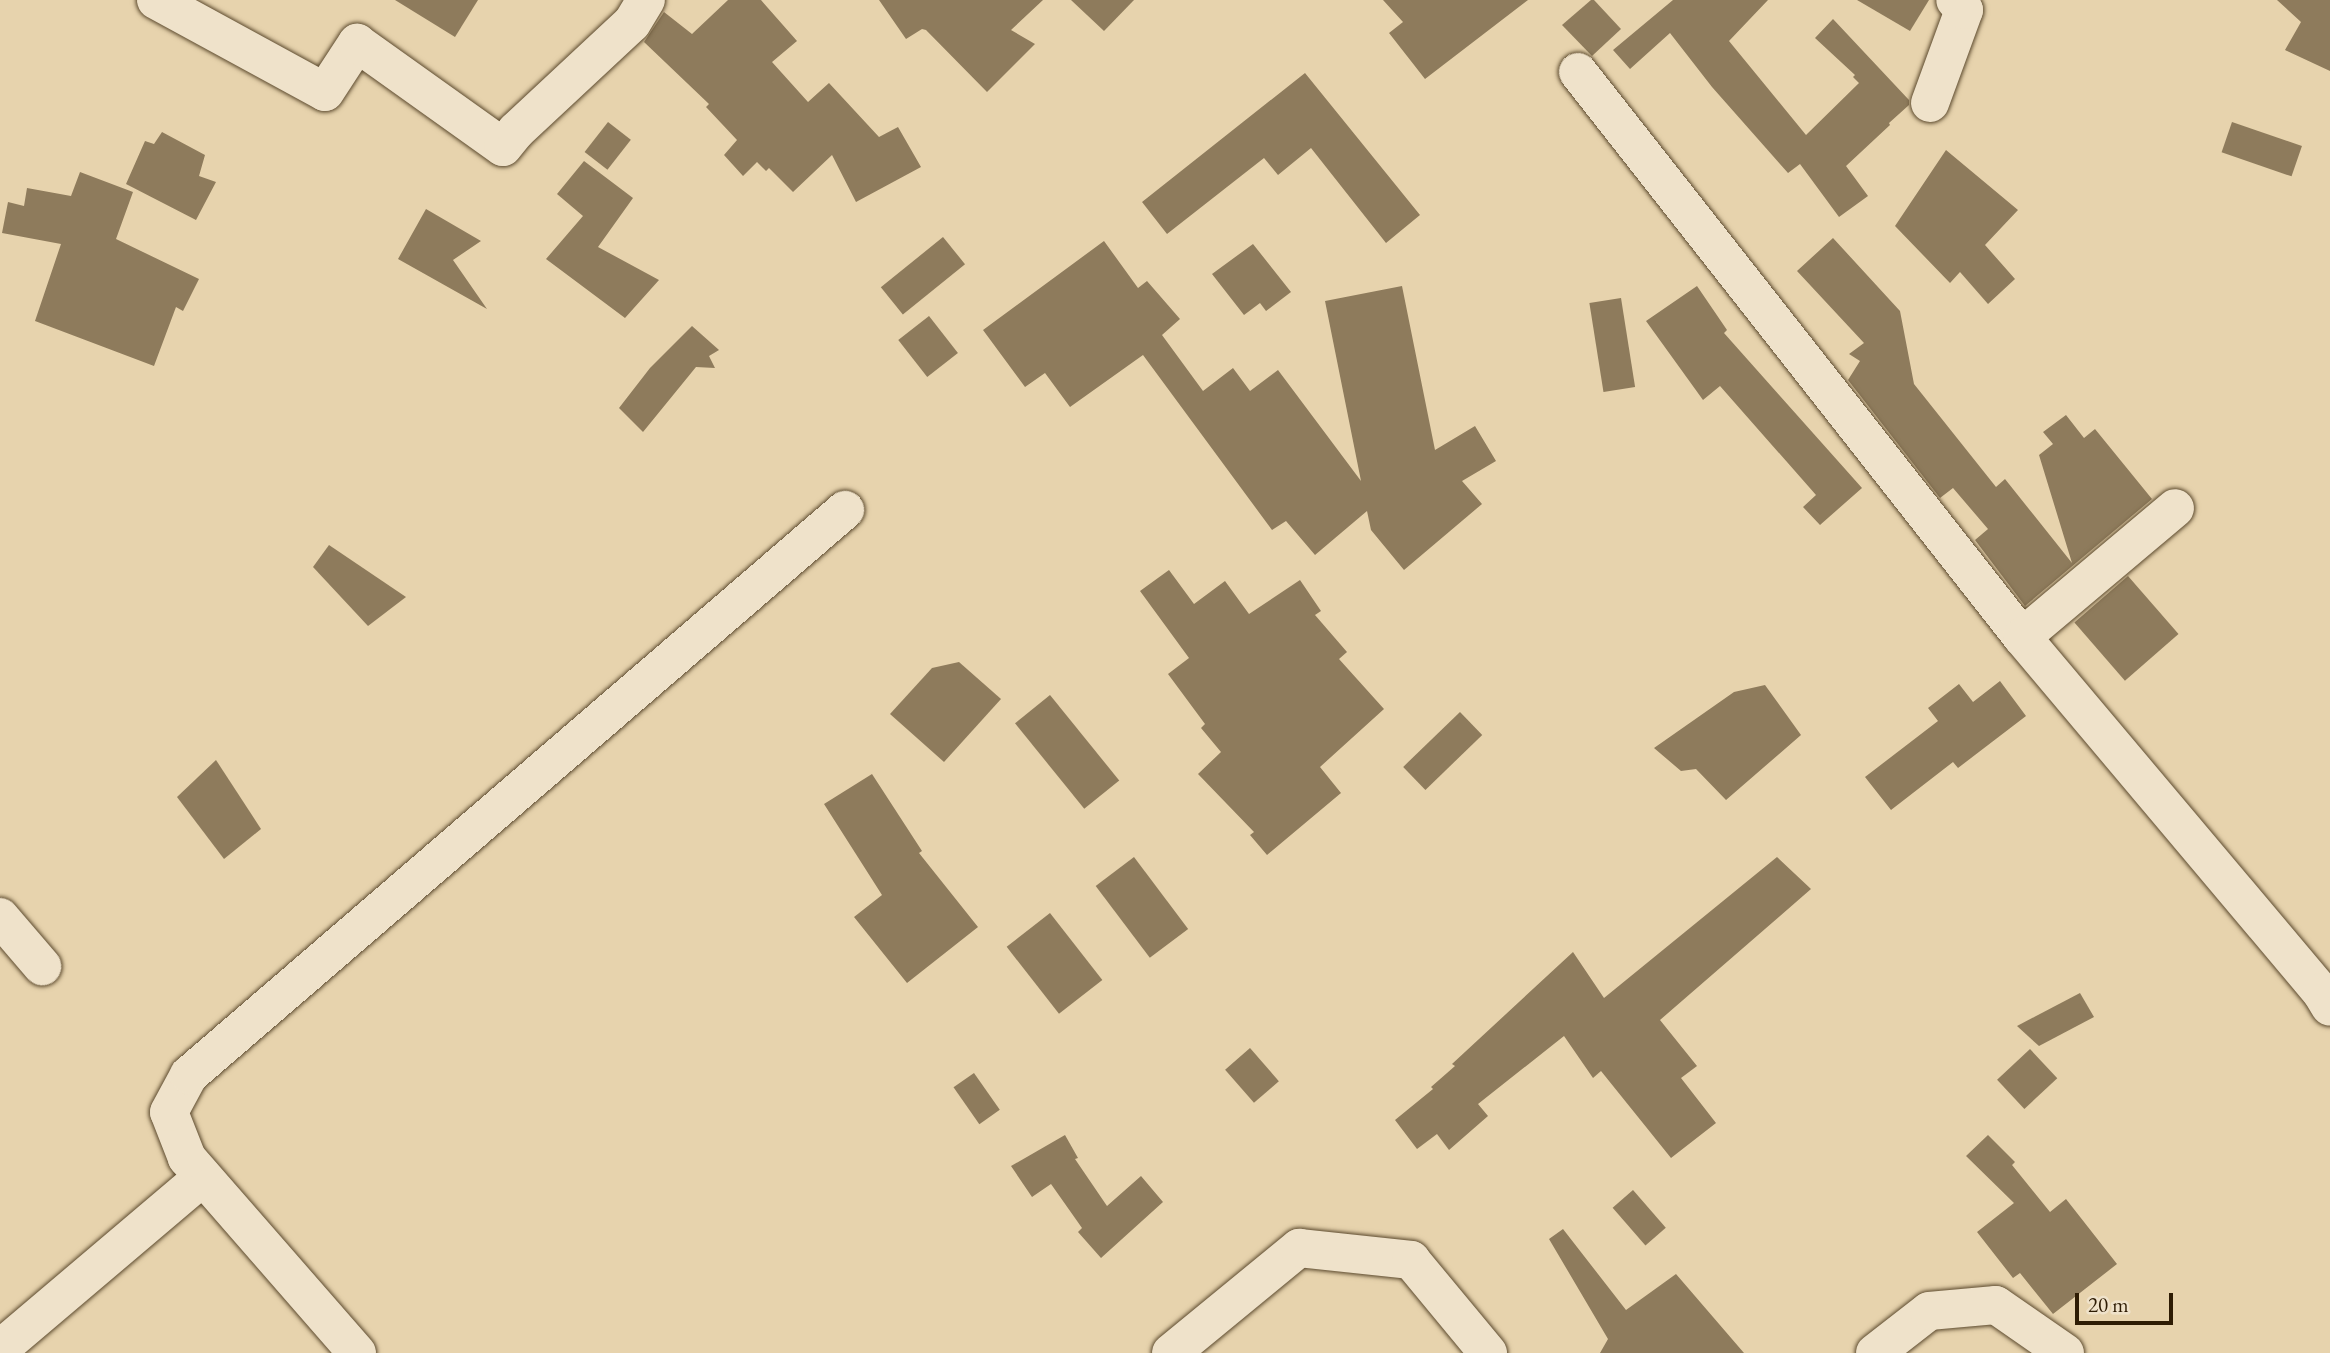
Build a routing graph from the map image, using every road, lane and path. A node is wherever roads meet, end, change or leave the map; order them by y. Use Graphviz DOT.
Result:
graph roads {
  1 [pos="156,0"];
  2 [pos="646,0"];
  3 [pos="1955,0"];
  4 [pos="1578,72"];
  5 [pos="1930,103"];
  6 [pos="2175,508"];
  7 [pos="845,510"];
  8 [pos="2022,637"];
  9 [pos="0,917"];
  10 [pos="42,966"];
  11 [pos="2327,994"];
  12 [pos="204,1177"];
  13 [pos="0,1349"];
  14 [pos="357,1353"];
  15 [pos="1171,1353"];
  16 [pos="1488,1353"];
  17 [pos="1875,1353"];
  18 [pos="2065,1353"];
  1 -- 2 [label="street"];
  3 -- 5 [label="street"];
  4 -- 8 [label="street"];
  6 -- 8 [label="street"];
  7 -- 12 [label="street"];
  8 -- 11 [label="street"];
  9 -- 10 [label="street"];
  12 -- 13 [label="street"];
  12 -- 14 [label="street"];
  15 -- 16 [label="street"];
  17 -- 18 [label="street"];
}
